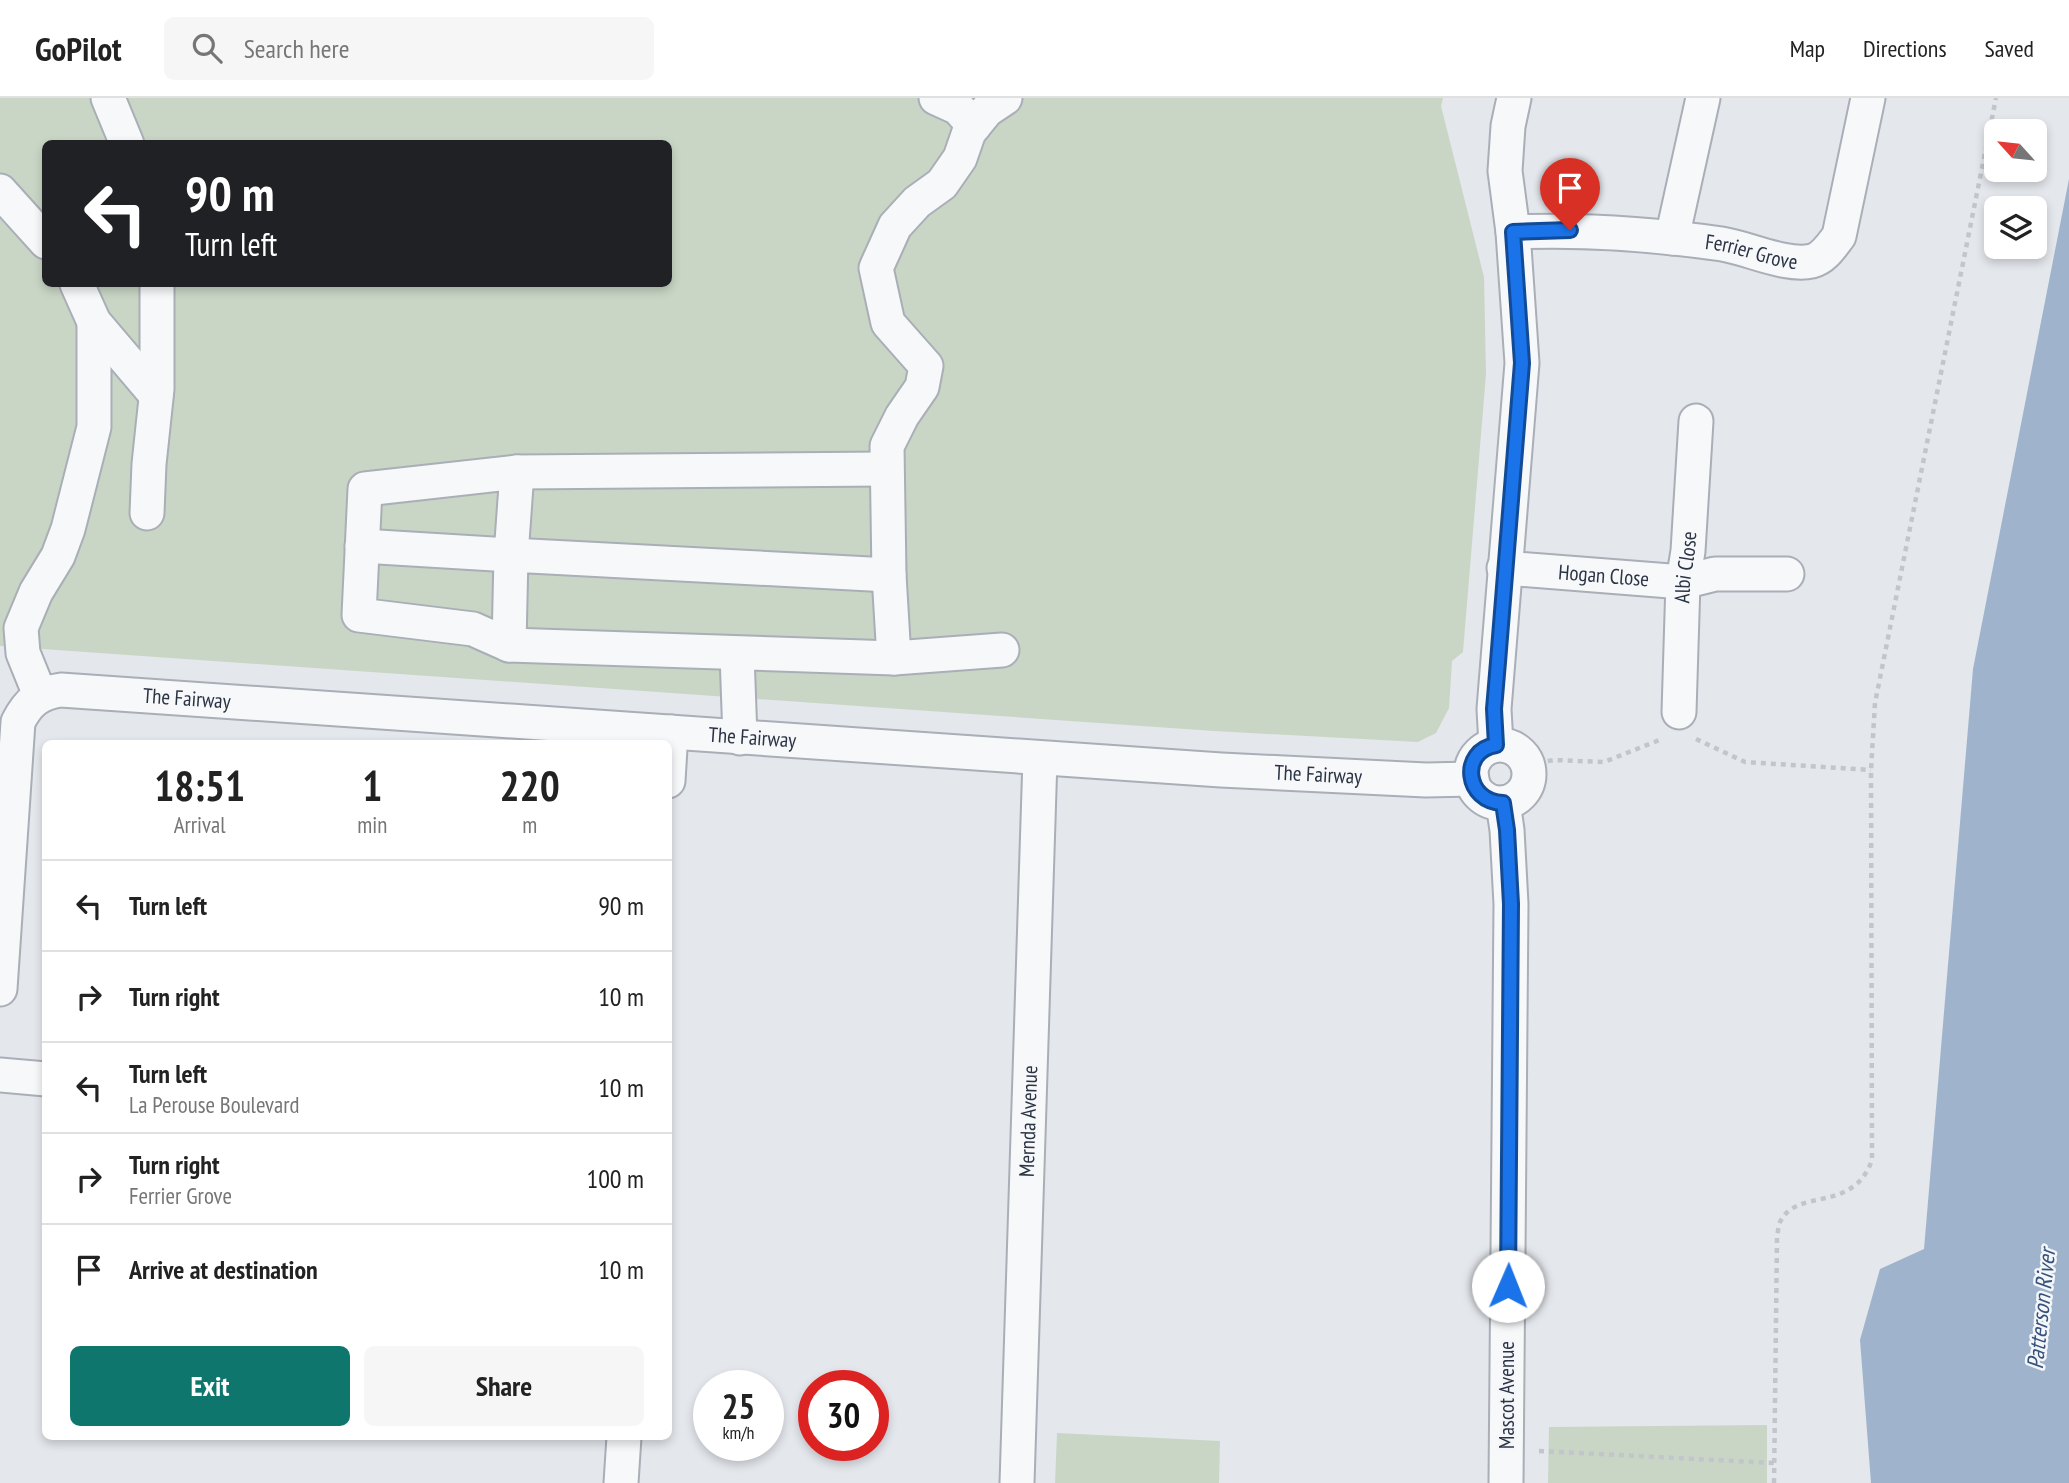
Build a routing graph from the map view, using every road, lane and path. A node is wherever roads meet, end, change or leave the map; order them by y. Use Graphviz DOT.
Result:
graph roads {
  1 [pos="108,98"];
  2 [pos="936,98"];
  3 [pos="1005,98"];
  4 [pos="1514,98"];
  5 [pos="1703,98"];
  6 [pos="1868,98"];
  7 [pos="1996,98"];
  8 [pos="974,126"];
  9 [pos="125,140"];
  10 [pos="0,191"];
  11 [pos="1513,232"];
  12 [pos="42,238"];
  13 [pos="1672,238"];
  14 [pos="79,287"];
  15 [pos="157,287"];
  16 [pos="94,322"];
  17 [pos="156,395"];
  18 [pos="1696,421"];
  19 [pos="886,469"];
  20 [pos="517,472"];
  21 [pos="147,513"];
  22 [pos="362,546"];
  23 [pos="511,555"];
  24 [pos="1504,568"];
  25 [pos="1787,574"];
  26 [pos="888,575"];
  27 [pos="1683,582"];
  28 [pos="509,645"];
  29 [pos="1002,650"];
  30 [pos="737,654"];
  31 [pos="894,658"];
  32 [pos="37,697"];
  33 [pos="1681,729"];
  34 [pos="671,732"];
  35 [pos="740,738"];
  36 [pos="671,740"];
  37 [pos="1496,745"];
  38 [pos="1040,758"];
  39 [pos="1528,764"];
  40 [pos="1871,770"];
  41 [pos="1472,779"];
  42 [pos="1503,803"];
  43 [pos="0,989"];
  44 [pos="0,1076"];
  45 [pos="42,1079"];
  46 [pos="624,1440"];
  47 [pos="1506,1449"];
  48 [pos="1774,1463"];
  49 [pos="621,1483"];
  50 [pos="1017,1483"];
  51 [pos="1506,1483"];
  52 [pos="1774,1483"];
  1 -- 9 [label="street"];
  2 -- 8 [label="street"];
  3 -- 8 [label="street"];
  4 -- 11 [label="street"];
  5 -- 13 [label="street"];
  6 -- 13 [label="street, Ferrier Grove"];
  7 -- 40 [label="path"];
  8 -- 19 [label="street"];
  10 -- 12 [label="street"];
  11 -- 13 [label="street, Ferrier Grove"];
  11 -- 24 [label="street"];
  14 -- 16 [label="street"];
  15 -- 17 [label="street"];
  16 -- 17 [label="street"];
  16 -- 32 [label="street"];
  17 -- 21 [label="street"];
  18 -- 27 [label="street, Albi Close"];
  19 -- 20 [label="street"];
  19 -- 26 [label="street"];
  20 -- 22 [label="street"];
  20 -- 23 [label="street"];
  22 -- 23 [label="street"];
  22 -- 28 [label="street"];
  23 -- 26 [label="street"];
  23 -- 28 [label="street"];
  24 -- 27 [label="street, Hogan Close"];
  24 -- 37 [label="street"];
  25 -- 27 [label="street, Hogan Close"];
  26 -- 31 [label="street"];
  27 -- 33 [label="street, Albi Close"];
  28 -- 30 [label="street"];
  29 -- 31 [label="street"];
  30 -- 31 [label="street"];
  30 -- 35 [label="street"];
  32 -- 34 [label="street, The Fairway"];
  32 -- 43 [label="street"];
  33 -- 39 [label="path"];
  33 -- 40 [label="path"];
  34 -- 35 [label="street, The Fairway"];
  34 -- 36 [label="street"];
  35 -- 38 [label="street, The Fairway"];
  37 -- 39 [label="street"];
  37 -- 41 [label="street"];
  38 -- 41 [label="street, The Fairway"];
  38 -- 50 [label="street, Mernda Avenue"];
  39 -- 42 [label="street"];
  40 -- 48 [label="path"];
  41 -- 42 [label="street"];
  42 -- 47 [label="street, Mascot Avenue"];
  44 -- 45 [label="street"];
  46 -- 49 [label="street"];
  47 -- 48 [label="path"];
  47 -- 51 [label="street, Mascot Avenue"];
  48 -- 52 [label="path"];
}
